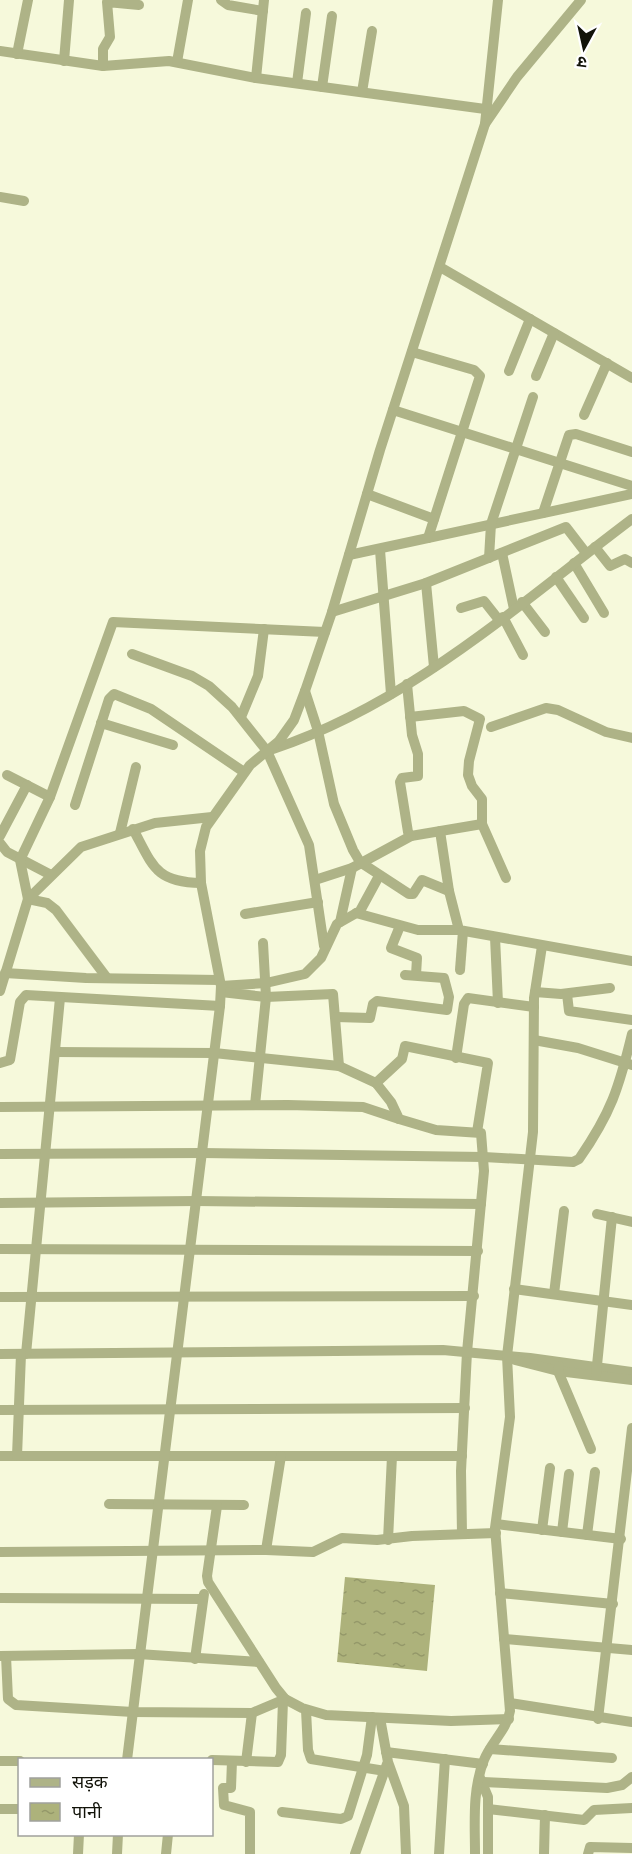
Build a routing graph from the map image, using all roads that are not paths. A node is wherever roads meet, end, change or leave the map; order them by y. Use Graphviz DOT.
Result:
graph roads {
  1 [pos="28,0"];
  2 [pos="69,0"];
  3 [pos="188,0"];
  4 [pos="220,0"];
  5 [pos="498,0"];
  6 [pos="581,0"];
  7 [pos="139,5"];
  8 [pos="263,5"];
  9 [pos="306,13"];
  10 [pos="332,16"];
  11 [pos="372,31"];
  12 [pos="0,51"];
  13 [pos="17,54"];
  14 [pos="64,62"];
  15 [pos="177,62"];
  16 [pos="104,66"];
  17 [pos="256,78"];
  18 [pos="297,83"];
  19 [pos="322,87"];
  20 [pos="362,92"];
  21 [pos="485,109"];
  22 [pos="485,124"];
  23 [pos="0,197"];
  24 [pos="24,201"];
  25 [pos="440,267"];
  26 [pos="530,319"];
  27 [pos="554,333"];
  28 [pos="412,352"];
  29 [pos="607,363"];
  30 [pos="509,372"];
  31 [pos="536,376"];
  32 [pos="632,378"];
  33 [pos="533,398"];
  34 [pos="393,410"];
  35 [pos="584,415"];
  36 [pos="463,432"];
  37 [pos="516,449"];
  38 [pos="632,453"];
  39 [pos="560,463"];
  40 [pos="632,486"];
  41 [pos="367,494"];
  42 [pos="632,494"];
  43 [pos="543,513"];
  44 [pos="434,519"];
  45 [pos="632,519"];
  46 [pos="491,524"];
  47 [pos="428,538"];
  48 [pos="380,550"];
  49 [pos="591,550"];
  50 [pos="502,554"];
  51 [pos="349,555"];
  52 [pos="489,558"];
  53 [pos="573,563"];
  54 [pos="632,563"];
  55 [pos="556,577"];
  56 [pos="426,583"];
  57 [pos="385,596"];
  58 [pos="518,606"];
  59 [pos="461,608"];
  60 [pos="332,612"];
  61 [pos="604,613"];
  62 [pos="585,618"];
  63 [pos="501,619"];
  64 [pos="264,629"];
  65 [pos="325,632"];
  66 [pos="545,632"];
  67 [pos="132,654"];
  68 [pos="523,655"];
  69 [pos="434,668"];
  70 [pos="407,684"];
  71 [pos="304,691"];
  72 [pos="390,694"];
  73 [pos="241,717"];
  74 [pos="410,717"];
  75 [pos="101,723"];
  76 [pos="491,727"];
  77 [pos="318,731"];
  78 [pos="632,738"];
  79 [pos="173,745"];
  80 [pos="267,751"];
  81 [pos="136,767"];
  82 [pos="244,772"];
  83 [pos="7,775"];
  84 [pos="27,785"];
  85 [pos="51,797"];
  86 [pos="75,805"];
  87 [pos="212,817"];
  88 [pos="482,824"];
  89 [pos="133,830"];
  90 [pos="440,831"];
  91 [pos="120,833"];
  92 [pos="0,836"];
  93 [pos="411,836"];
  94 [pos="0,843"];
  95 [pos="20,860"];
  96 [pos="356,865"];
  97 [pos="51,875"];
  98 [pos="379,876"];
  99 [pos="506,878"];
  100 [pos="315,880"];
  101 [pos="201,883"];
  102 [pos="449,891"];
  103 [pos="28,898"];
  104 [pos="318,902"];
  105 [pos="356,913"];
  106 [pos="245,914"];
  107 [pos="340,921"];
  108 [pos="400,926"];
  109 [pos="461,930"];
  110 [pos="495,937"];
  111 [pos="263,943"];
  112 [pos="324,946"];
  113 [pos="542,946"];
  114 [pos="632,961"];
  115 [pos="460,970"];
  116 [pos="5,973"];
  117 [pos="107,978"];
  118 [pos="266,983"];
  119 [pos="220,986"];
  120 [pos="610,988"];
  121 [pos="0,991"];
  122 [pos="535,992"];
  123 [pos="567,994"];
  124 [pos="266,997"];
  125 [pos="60,998"];
  126 [pos="498,1003"];
  127 [pos="220,1006"];
  128 [pos="534,1007"];
  129 [pos="336,1017"];
  130 [pos="632,1020"];
  131 [pos="632,1034"];
  132 [pos="534,1040"];
  133 [pos="55,1052"];
  134 [pos="214,1053"];
  135 [pos="456,1058"];
  136 [pos="259,1059"];
  137 [pos="0,1062"];
  138 [pos="629,1064"];
  139 [pos="339,1066"];
  140 [pos="376,1083"];
  141 [pos="255,1105"];
  142 [pos="208,1106"];
  143 [pos="0,1107"];
  144 [pos="49,1107"];
  145 [pos="399,1119"];
  146 [pos="477,1132"];
  147 [pos="44,1153"];
  148 [pos="202,1153"];
  149 [pos="0,1154"];
  150 [pos="484,1157"];
  151 [pos="528,1158"];
  152 [pos="196,1201"];
  153 [pos="39,1202"];
  154 [pos="0,1203"];
  155 [pos="482,1204"];
  156 [pos="564,1211"];
  157 [pos="597,1214"];
  158 [pos="612,1217"];
  159 [pos="632,1222"];
  160 [pos="0,1249"];
  161 [pos="36,1249"];
  162 [pos="190,1249"];
  163 [pos="478,1251"];
  164 [pos="514,1289"];
  165 [pos="554,1294"];
  166 [pos="474,1296"];
  167 [pos="32,1297"];
  168 [pos="184,1297"];
  169 [pos="0,1298"];
  170 [pos="603,1301"];
  171 [pos="632,1305"];
  172 [pos="178,1352"];
  173 [pos="467,1352"];
  174 [pos="0,1354"];
  175 [pos="23,1354"];
  176 [pos="507,1356"];
  177 [pos="559,1366"];
  178 [pos="596,1371"];
  179 [pos="632,1372"];
  180 [pos="632,1380"];
  181 [pos="170,1408"];
  182 [pos="465,1408"];
  183 [pos="0,1410"];
  184 [pos="19,1411"];
  185 [pos="632,1428"];
  186 [pos="591,1449"];
  187 [pos="164,1455"];
  188 [pos="0,1456"];
  189 [pos="17,1456"];
  190 [pos="281,1456"];
  191 [pos="392,1456"];
  192 [pos="462,1456"];
  193 [pos="550,1467"];
  194 [pos="595,1472"];
  195 [pos="569,1474"];
  196 [pos="108,1504"];
  197 [pos="158,1504"];
  198 [pos="244,1505"];
  199 [pos="217,1506"];
  200 [pos="496,1529"];
  201 [pos="542,1530"];
  202 [pos="562,1532"];
  203 [pos="462,1534"];
  204 [pos="587,1535"];
  205 [pos="621,1539"];
  206 [pos="388,1540"];
  207 [pos="266,1550"];
  208 [pos="210,1551"];
  209 [pos="0,1552"];
  210 [pos="152,1552"];
  211 [pos="207,1576"];
  212 [pos="500,1593"];
  213 [pos="145,1597"];
  214 [pos="0,1598"];
  215 [pos="203,1599"];
  216 [pos="613,1604"];
  217 [pos="504,1639"];
  218 [pos="607,1650"];
  219 [pos="632,1650"];
  220 [pos="3,1656"];
  221 [pos="138,1656"];
  222 [pos="195,1659"];
  223 [pos="259,1662"];
  224 [pos="284,1700"];
  225 [pos="510,1703"];
  226 [pos="306,1710"];
  227 [pos="130,1712"];
  228 [pos="252,1713"];
  229 [pos="376,1717"];
  230 [pos="509,1719"];
  231 [pos="598,1719"];
  232 [pos="632,1722"];
  233 [pos="490,1749"];
  234 [pos="120,1758"];
  235 [pos="127,1758"];
  236 [pos="612,1758"];
  237 [pos="445,1759"];
  238 [pos="0,1761"];
  239 [pos="18,1761"];
  240 [pos="213,1761"];
  241 [pos="232,1761"];
  242 [pos="246,1762"];
  243 [pos="386,1762"];
  244 [pos="483,1764"];
  245 [pos="363,1767"];
  246 [pos="632,1777"];
  247 [pos="481,1779"];
  248 [pos="632,1808"];
  249 [pos="0,1809"];
  250 [pos="18,1809"];
  251 [pos="488,1809"];
  252 [pos="282,1812"];
  253 [pos="545,1815"];
  254 [pos="79,1836"];
  255 [pos="113,1836"];
  256 [pos="118,1836"];
  257 [pos="168,1836"];
  258 [pos="632,1848"];
  259 [pos="78,1854"];
  260 [pos="111,1854"];
  261 [pos="117,1854"];
  262 [pos="166,1854"];
  263 [pos="250,1854"];
  264 [pos="355,1854"];
  265 [pos="406,1854"];
  266 [pos="439,1854"];
  267 [pos="475,1854"];
  268 [pos="488,1854"];
  269 [pos="544,1854"];
  270 [pos="588,1854"];
  1 -- 13 [label="street"];
  2 -- 14 [label="street"];
  3 -- 15 [label="street"];
  4 -- 8 [label="street"];
  5 -- 21 [label="street"];
  6 -- 22 [label="street"];
  7 -- 16 [label="street"];
  8 -- 17 [label="street"];
  9 -- 18 [label="street"];
  10 -- 19 [label="street"];
  11 -- 20 [label="street"];
  12 -- 13 [label="street"];
  13 -- 14 [label="street"];
  14 -- 16 [label="street"];
  15 -- 16 [label="street"];
  15 -- 17 [label="street"];
  17 -- 18 [label="street"];
  18 -- 19 [label="street"];
  19 -- 20 [label="street"];
  20 -- 21 [label="street"];
  21 -- 22 [label="street"];
  22 -- 25 [label="street"];
  23 -- 24 [label="street"];
  25 -- 26 [label="street"];
  25 -- 28 [label="street"];
  26 -- 27 [label="street"];
  26 -- 30 [label="street"];
  27 -- 29 [label="street"];
  27 -- 31 [label="street"];
  28 -- 34 [label="street"];
  28 -- 36 [label="street"];
  29 -- 32 [label="street"];
  29 -- 35 [label="street"];
  33 -- 37 [label="street"];
  34 -- 36 [label="street"];
  34 -- 41 [label="street"];
  36 -- 37 [label="street"];
  36 -- 44 [label="street"];
  37 -- 39 [label="street"];
  37 -- 46 [label="street"];
  38 -- 39 [label="street"];
  39 -- 40 [label="street"];
  39 -- 43 [label="street"];
  41 -- 44 [label="street"];
  41 -- 51 [label="street"];
  42 -- 43 [label="street"];
  43 -- 46 [label="street"];
  44 -- 47 [label="street"];
  45 -- 49 [label="street"];
  46 -- 47 [label="street"];
  46 -- 52 [label="street"];
  47 -- 48 [label="street"];
  48 -- 51 [label="street"];
  48 -- 57 [label="street"];
  49 -- 50 [label="street"];
  49 -- 53 [label="street"];
  49 -- 54 [label="street"];
  50 -- 52 [label="street"];
  50 -- 58 [label="street"];
  51 -- 60 [label="street"];
  52 -- 56 [label="street"];
  53 -- 55 [label="street"];
  53 -- 61 [label="street"];
  55 -- 58 [label="street"];
  55 -- 62 [label="street"];
  56 -- 57 [label="street"];
  56 -- 69 [label="street"];
  57 -- 60 [label="street"];
  57 -- 72 [label="street"];
  58 -- 63 [label="street"];
  58 -- 66 [label="street"];
  59 -- 63 [label="street"];
  60 -- 65 [label="street"];
  63 -- 68 [label="street"];
  63 -- 69 [label="street"];
  64 -- 65 [label="street"];
  64 -- 73 [label="street"];
  64 -- 85 [label="street"];
  65 -- 71 [label="street"];
  67 -- 73 [label="street"];
  69 -- 70 [label="street"];
  70 -- 72 [label="street"];
  70 -- 74 [label="street"];
  71 -- 77 [label="street"];
  71 -- 80 [label="street"];
  72 -- 77 [label="street"];
  73 -- 80 [label="street"];
  74 -- 88 [label="street"];
  74 -- 93 [label="street"];
  75 -- 79 [label="street"];
  75 -- 82 [label="street"];
  75 -- 86 [label="street"];
  76 -- 78 [label="street"];
  77 -- 80 [label="street"];
  77 -- 96 [label="street"];
  80 -- 82 [label="street"];
  80 -- 100 [label="street"];
  81 -- 91 [label="street"];
  82 -- 87 [label="street"];
  83 -- 84 [label="street"];
  84 -- 85 [label="street"];
  84 -- 92 [label="street"];
  85 -- 95 [label="street"];
  87 -- 89 [label="street"];
  87 -- 101 [label="street"];
  88 -- 90 [label="street"];
  88 -- 99 [label="street"];
  89 -- 91 [label="street"];
  89 -- 101 [label="street"];
  90 -- 93 [label="street"];
  90 -- 102 [label="street"];
  91 -- 97 [label="street"];
  93 -- 96 [label="street"];
  94 -- 95 [label="street"];
  95 -- 97 [label="street"];
  95 -- 103 [label="street"];
  96 -- 98 [label="street"];
  96 -- 100 [label="street"];
  96 -- 107 [label="street"];
  97 -- 103 [label="street"];
  98 -- 102 [label="street"];
  98 -- 105 [label="street"];
  100 -- 104 [label="street"];
  101 -- 119 [label="street"];
  102 -- 109 [label="street"];
  103 -- 116 [label="street"];
  103 -- 117 [label="street"];
  104 -- 106 [label="street"];
  104 -- 112 [label="street"];
  105 -- 107 [label="street"];
  105 -- 108 [label="street"];
  107 -- 112 [label="street"];
  108 -- 109 [label="street"];
  108 -- 129 [label="street"];
  109 -- 110 [label="street"];
  109 -- 115 [label="street"];
  110 -- 113 [label="street"];
  110 -- 126 [label="street"];
  111 -- 118 [label="street"];
  112 -- 118 [label="street"];
  113 -- 114 [label="street"];
  113 -- 122 [label="street"];
  116 -- 117 [label="street"];
  116 -- 121 [label="street"];
  117 -- 119 [label="street"];
  118 -- 119 [label="street"];
  118 -- 124 [label="street"];
  119 -- 124 [label="street"];
  119 -- 127 [label="street"];
  120 -- 123 [label="street"];
  122 -- 123 [label="street"];
  122 -- 128 [label="street"];
  123 -- 130 [label="street"];
  124 -- 129 [label="street"];
  124 -- 136 [label="street"];
  125 -- 127 [label="street"];
  125 -- 133 [label="street"];
  125 -- 137 [label="street"];
  126 -- 128 [label="street"];
  126 -- 135 [label="street"];
  127 -- 134 [label="street"];
  128 -- 132 [label="street"];
  129 -- 139 [label="street"];
  131 -- 138 [label="street"];
  132 -- 138 [label="street"];
  132 -- 151 [label="street"];
  133 -- 134 [label="street"];
  133 -- 144 [label="street"];
  134 -- 136 [label="street"];
  134 -- 142 [label="street"];
  135 -- 140 [label="street"];
  135 -- 146 [label="street"];
  136 -- 139 [label="street"];
  136 -- 141 [label="street"];
  138 -- 151 [label="street"];
  139 -- 140 [label="street"];
  140 -- 145 [label="street"];
  141 -- 142 [label="street"];
  141 -- 145 [label="street"];
  142 -- 144 [label="street"];
  142 -- 148 [label="street"];
  143 -- 144 [label="street"];
  144 -- 147 [label="street"];
  145 -- 146 [label="street"];
  146 -- 150 [label="street"];
  147 -- 148 [label="street"];
  147 -- 149 [label="street"];
  147 -- 153 [label="street"];
  148 -- 150 [label="street"];
  148 -- 152 [label="street"];
  150 -- 151 [label="street"];
  150 -- 155 [label="street"];
  151 -- 164 [label="street"];
  152 -- 153 [label="street"];
  152 -- 155 [label="street"];
  152 -- 162 [label="street"];
  153 -- 154 [label="street"];
  153 -- 161 [label="street"];
  155 -- 163 [label="street"];
  156 -- 165 [label="street"];
  157 -- 158 [label="street"];
  158 -- 159 [label="street"];
  158 -- 170 [label="street"];
  160 -- 161 [label="street"];
  161 -- 162 [label="street"];
  161 -- 167 [label="street"];
  162 -- 163 [label="street"];
  162 -- 168 [label="street"];
  163 -- 166 [label="street"];
  164 -- 165 [label="street"];
  164 -- 176 [label="street"];
  165 -- 170 [label="street"];
  166 -- 168 [label="street"];
  166 -- 173 [label="street"];
  167 -- 168 [label="street"];
  167 -- 169 [label="street"];
  167 -- 175 [label="street"];
  168 -- 172 [label="street"];
  170 -- 171 [label="street"];
  170 -- 178 [label="street"];
  172 -- 173 [label="street"];
  172 -- 175 [label="street"];
  172 -- 181 [label="street"];
  173 -- 176 [label="street"];
  173 -- 182 [label="street"];
  174 -- 175 [label="street"];
  175 -- 184 [label="street"];
  176 -- 177 [label="street"];
  176 -- 200 [label="street"];
  177 -- 178 [label="street"];
  177 -- 186 [label="street"];
  178 -- 179 [label="street"];
  178 -- 180 [label="street"];
  181 -- 182 [label="street"];
  181 -- 184 [label="street"];
  181 -- 187 [label="street"];
  182 -- 192 [label="street"];
  183 -- 184 [label="street"];
  184 -- 189 [label="street"];
  185 -- 205 [label="street"];
  187 -- 189 [label="street"];
  187 -- 190 [label="street"];
  187 -- 197 [label="street"];
  188 -- 189 [label="street"];
  190 -- 191 [label="street"];
  190 -- 207 [label="street"];
  191 -- 192 [label="street"];
  191 -- 206 [label="street"];
  192 -- 203 [label="street"];
  193 -- 201 [label="street"];
  194 -- 204 [label="street"];
  195 -- 202 [label="street"];
  196 -- 197 [label="street"];
  197 -- 199 [label="street"];
  197 -- 210 [label="street"];
  198 -- 199 [label="street"];
  199 -- 208 [label="street"];
  200 -- 201 [label="street"];
  200 -- 203 [label="street"];
  200 -- 212 [label="street"];
  201 -- 202 [label="street"];
  202 -- 204 [label="street"];
  203 -- 206 [label="street"];
  204 -- 205 [label="street"];
  205 -- 216 [label="street"];
  206 -- 207 [label="street"];
  207 -- 208 [label="street"];
  208 -- 210 [label="street"];
  208 -- 211 [label="street"];
  209 -- 210 [label="street"];
  210 -- 213 [label="street"];
  211 -- 215 [label="street"];
  211 -- 223 [label="street"];
  212 -- 216 [label="street"];
  212 -- 217 [label="street"];
  213 -- 214 [label="street"];
  213 -- 215 [label="street"];
  213 -- 221 [label="street"];
  215 -- 222 [label="street"];
  216 -- 218 [label="street"];
  217 -- 218 [label="street"];
  217 -- 225 [label="street"];
  218 -- 219 [label="street"];
  218 -- 231 [label="street"];
  220 -- 221 [label="street"];
  220 -- 227 [label="street"];
  221 -- 222 [label="street"];
  221 -- 227 [label="street"];
  222 -- 223 [label="street"];
  223 -- 224 [label="street"];
  224 -- 226 [label="street"];
  224 -- 228 [label="street"];
  224 -- 242 [label="street"];
  225 -- 230 [label="street"];
  225 -- 231 [label="street"];
  226 -- 229 [label="street"];
  226 -- 245 [label="street"];
  227 -- 228 [label="street"];
  227 -- 234 [label="street"];
  227 -- 235 [label="street"];
  228 -- 242 [label="street"];
  229 -- 230 [label="street"];
  229 -- 243 [label="street"];
  229 -- 245 [label="street"];
  230 -- 233 [label="street"];
  231 -- 232 [label="street"];
  233 -- 236 [label="street"];
  233 -- 244 [label="street"];
  237 -- 243 [label="street"];
  237 -- 244 [label="street"];
  237 -- 266 [label="street"];
  238 -- 239 [label="street"];
  240 -- 241 [label="street"];
  241 -- 242 [label="street"];
  241 -- 263 [label="street"];
  243 -- 245 [label="street"];
  243 -- 264 [label="street"];
  243 -- 265 [label="street"];
  244 -- 247 [label="street"];
  245 -- 252 [label="street"];
  246 -- 247 [label="street"];
  247 -- 251 [label="street"];
  247 -- 267 [label="street"];
  248 -- 253 [label="street"];
  249 -- 250 [label="street"];
  251 -- 253 [label="street"];
  251 -- 268 [label="street"];
  253 -- 269 [label="street"];
  254 -- 259 [label="street"];
  255 -- 260 [label="street"];
  256 -- 261 [label="street"];
  257 -- 262 [label="street"];
  258 -- 270 [label="street"];
}
